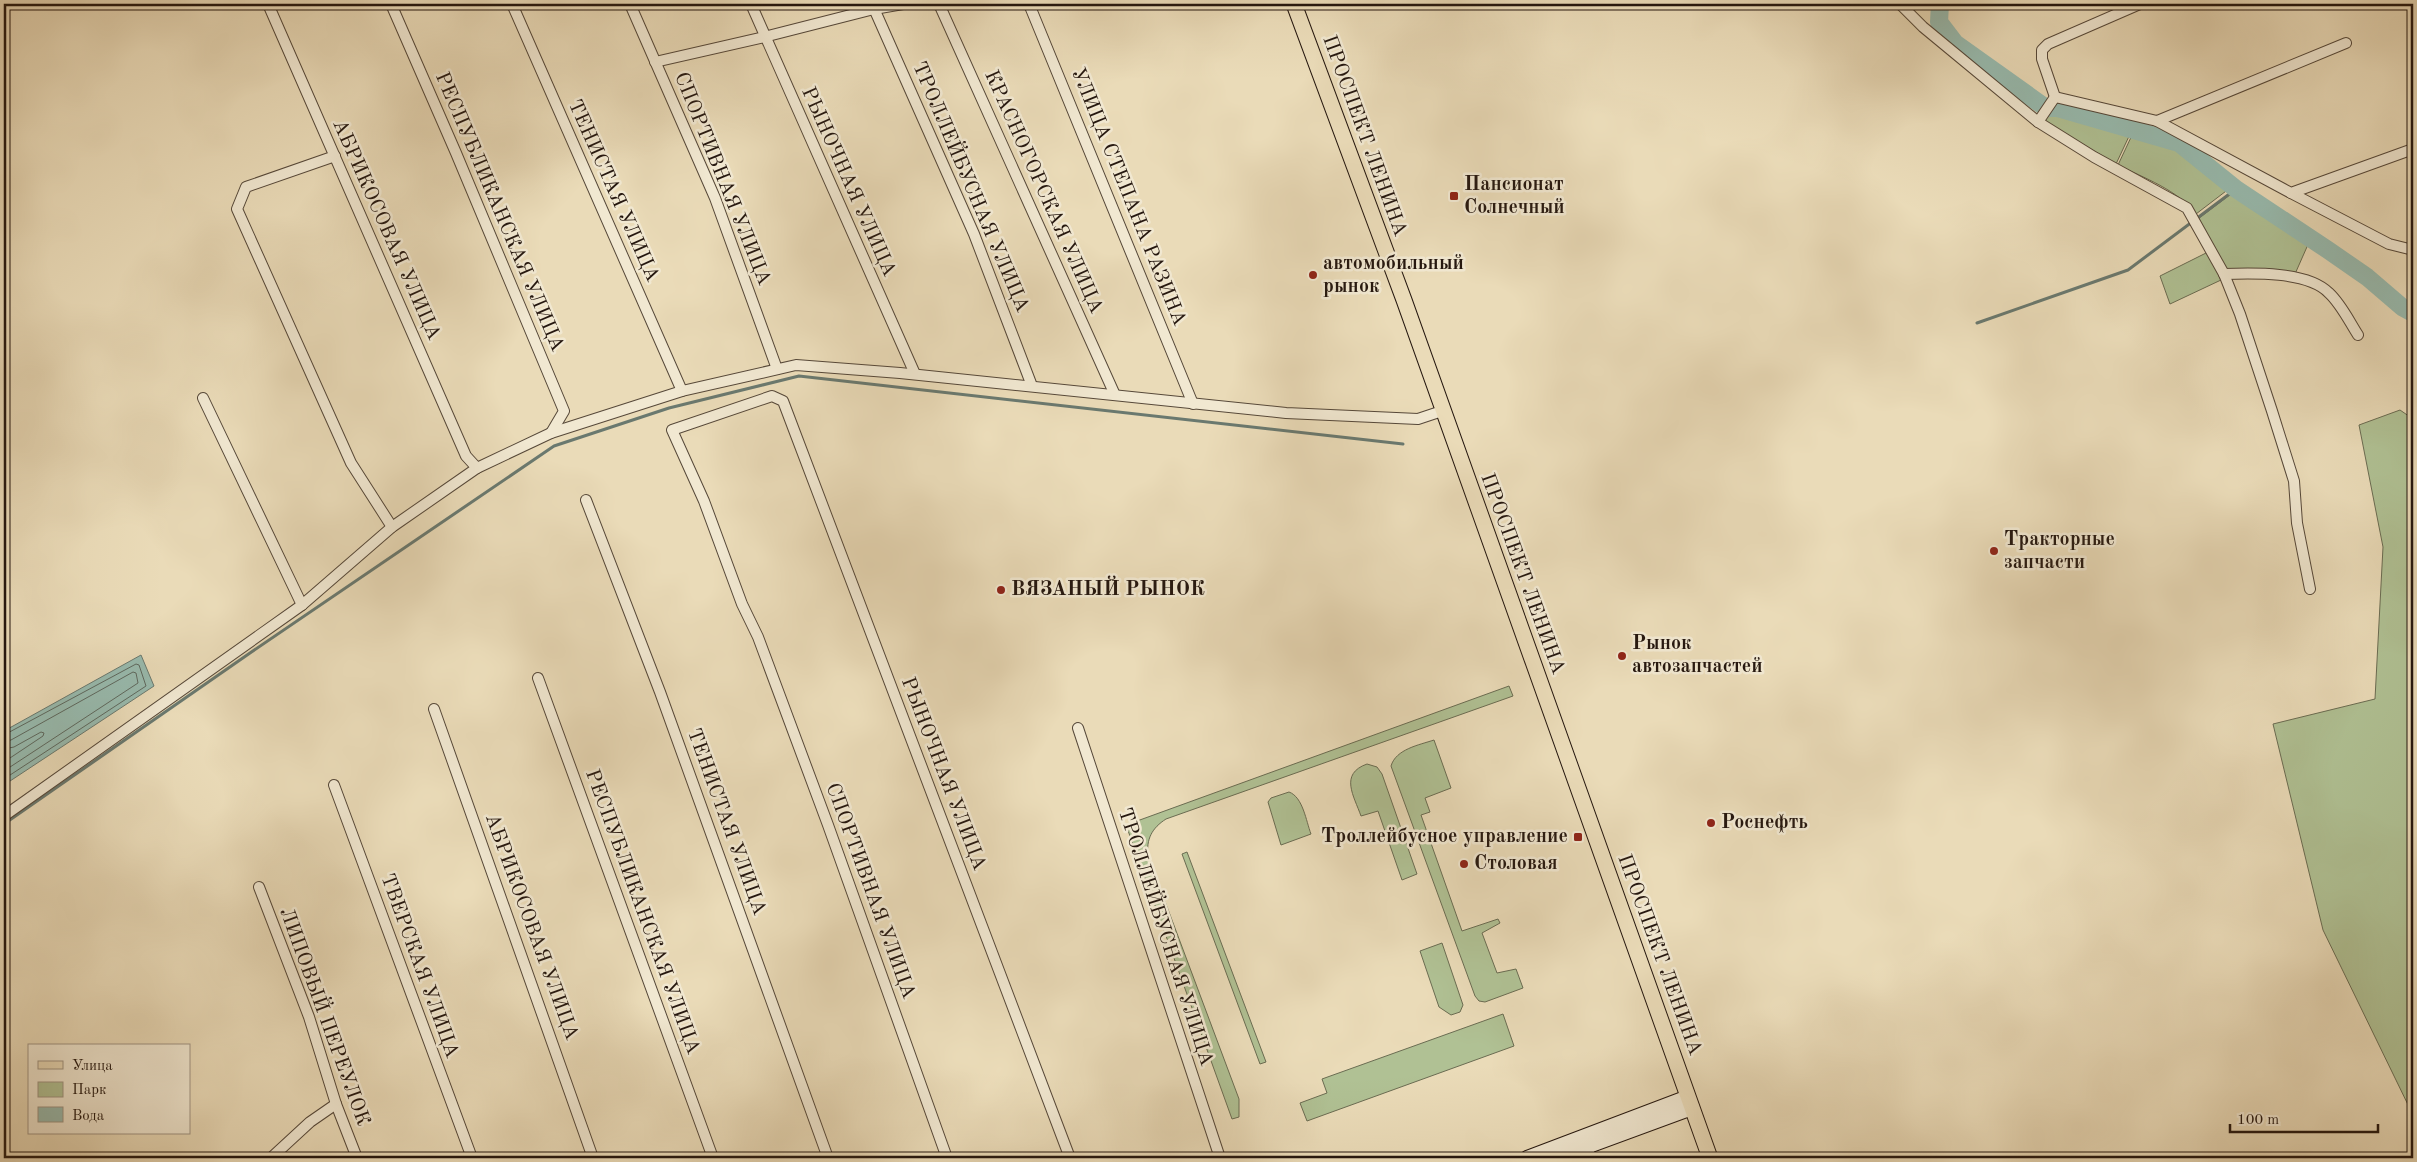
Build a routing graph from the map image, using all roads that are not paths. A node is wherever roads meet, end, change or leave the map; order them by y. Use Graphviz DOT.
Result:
graph roads {
  1 [pos="268,4"];
  2 [pos="391,4"];
  3 [pos="512,4"];
  4 [pos="630,4"];
  5 [pos="751,4"];
  6 [pos="903,4"];
  7 [pos="939,4"];
  8 [pos="1029,4"];
  9 [pos="1294,4"];
  10 [pos="1900,4"];
  11 [pos="2140,4"];
  12 [pos="873,6"];
  13 [pos="764,37"];
  14 [pos="2346,43"];
  15 [pos="655,62"];
  16 [pos="2055,96"];
  17 [pos="2041,118"];
  18 [pos="2157,121"];
  19 [pos="2413,150"];
  20 [pos="335,156"];
  21 [pos="2291,194"];
  22 [pos="2413,250"];
  23 [pos="2224,274"];
  24 [pos="2358,335"];
  25 [pos="777,369"];
  26 [pos="915,374"];
  27 [pos="1032,386"];
  28 [pos="682,392"];
  29 [pos="1115,395"];
  30 [pos="203,398"];
  31 [pos="783,401"];
  32 [pos="1193,404"];
  33 [pos="1442,411"];
  34 [pos="551,433"];
  35 [pos="476,468"];
  36 [pos="586,500"];
  37 [pos="392,527"];
  38 [pos="2310,589"];
  39 [pos="302,605"];
  40 [pos="538,678"];
  41 [pos="434,709"];
  42 [pos="1078,728"];
  43 [pos="334,786"];
  44 [pos="4,816"];
  45 [pos="259,887"];
  46 [pos="1690,1103"];
  47 [pos="336,1104"];
  48 [pos="1587,1147"];
  49 [pos="271,1158"];
  50 [pos="357,1158"];
  51 [pos="472,1158"];
  52 [pos="593,1158"];
  53 [pos="713,1158"];
  54 [pos="828,1158"];
  55 [pos="948,1158"];
  56 [pos="1070,1158"];
  57 [pos="1220,1158"];
  58 [pos="1527,1158"];
  59 [pos="1556,1158"];
  60 [pos="1710,1158"];
  1 -- 20 [label="street, АБРИКОСОВАЯ УЛИЦА"];
  2 -- 34 [label="street, РЕСПУБЛИКАНСКАЯ УЛИЦА"];
  3 -- 28 [label="street, ТЕНИСТАЯ УЛИЦА"];
  4 -- 15 [label="street, СПОРТИВНАЯ УЛИЦА"];
  5 -- 13 [label="street, РЫНОЧНАЯ УЛИЦА"];
  6 -- 12 [label="street"];
  7 -- 29 [label="street, КРАСНОГОРСКАЯ УЛИЦА"];
  8 -- 32 [label="street, УЛИЦА СТЕПАНА РАЗИНА"];
  9 -- 33 [label="main road, ПРОСПЕКТ ЛЕНИНА"];
  10 -- 17 [label="street"];
  11 -- 16 [label="street"];
  12 -- 13 [label="street"];
  12 -- 27 [label="street, ТРОЛЛЕЙБУСНАЯ УЛИЦА"];
  13 -- 15 [label="street"];
  13 -- 26 [label="street, РЫНОЧНАЯ УЛИЦА"];
  14 -- 18 [label="street"];
  15 -- 25 [label="street, СПОРТИВНАЯ УЛИЦА"];
  16 -- 17 [label="street"];
  16 -- 18 [label="street"];
  17 -- 23 [label="street"];
  18 -- 21 [label="street"];
  19 -- 21 [label="street"];
  20 -- 35 [label="street, АБРИКОСОВАЯ УЛИЦА"];
  20 -- 37 [label="street"];
  21 -- 22 [label="street"];
  23 -- 24 [label="street"];
  23 -- 38 [label="street"];
  25 -- 26 [label="street"];
  25 -- 28 [label="street"];
  26 -- 27 [label="street"];
  27 -- 29 [label="street"];
  28 -- 34 [label="street"];
  29 -- 32 [label="street"];
  30 -- 39 [label="street"];
  31 -- 55 [label="street, СПОРТИВНАЯ УЛИЦА"];
  31 -- 56 [label="street, РЫНОЧНАЯ УЛИЦА"];
  32 -- 33 [label="street"];
  33 -- 46 [label="main road, ПРОСПЕКТ ЛЕНИНА"];
  34 -- 35 [label="street"];
  35 -- 37 [label="street"];
  36 -- 54 [label="street, ТЕНИСТАЯ УЛИЦА"];
  37 -- 39 [label="street"];
  39 -- 44 [label="street"];
  40 -- 53 [label="street, РЕСПУБЛИКАНСКАЯ УЛИЦА"];
  41 -- 52 [label="street, АБРИКОСОВАЯ УЛИЦА"];
  42 -- 57 [label="street, ТРОЛЛЕЙБУСНАЯ УЛИЦА"];
  43 -- 51 [label="street, ТВЕРСКАЯ УЛИЦА"];
  45 -- 47 [label="street, ЛИПОВЫЙ ПЕРЕУЛОК"];
  46 -- 48 [label="main road"];
  46 -- 48 [label="main road"];
  46 -- 60 [label="main road, ПРОСПЕКТ ЛЕНИНА"];
  47 -- 49 [label="street"];
  47 -- 50 [label="street, ЛИПОВЫЙ ПЕРЕУЛОК"];
  48 -- 58 [label="main road"];
  48 -- 59 [label="main road"];
}
